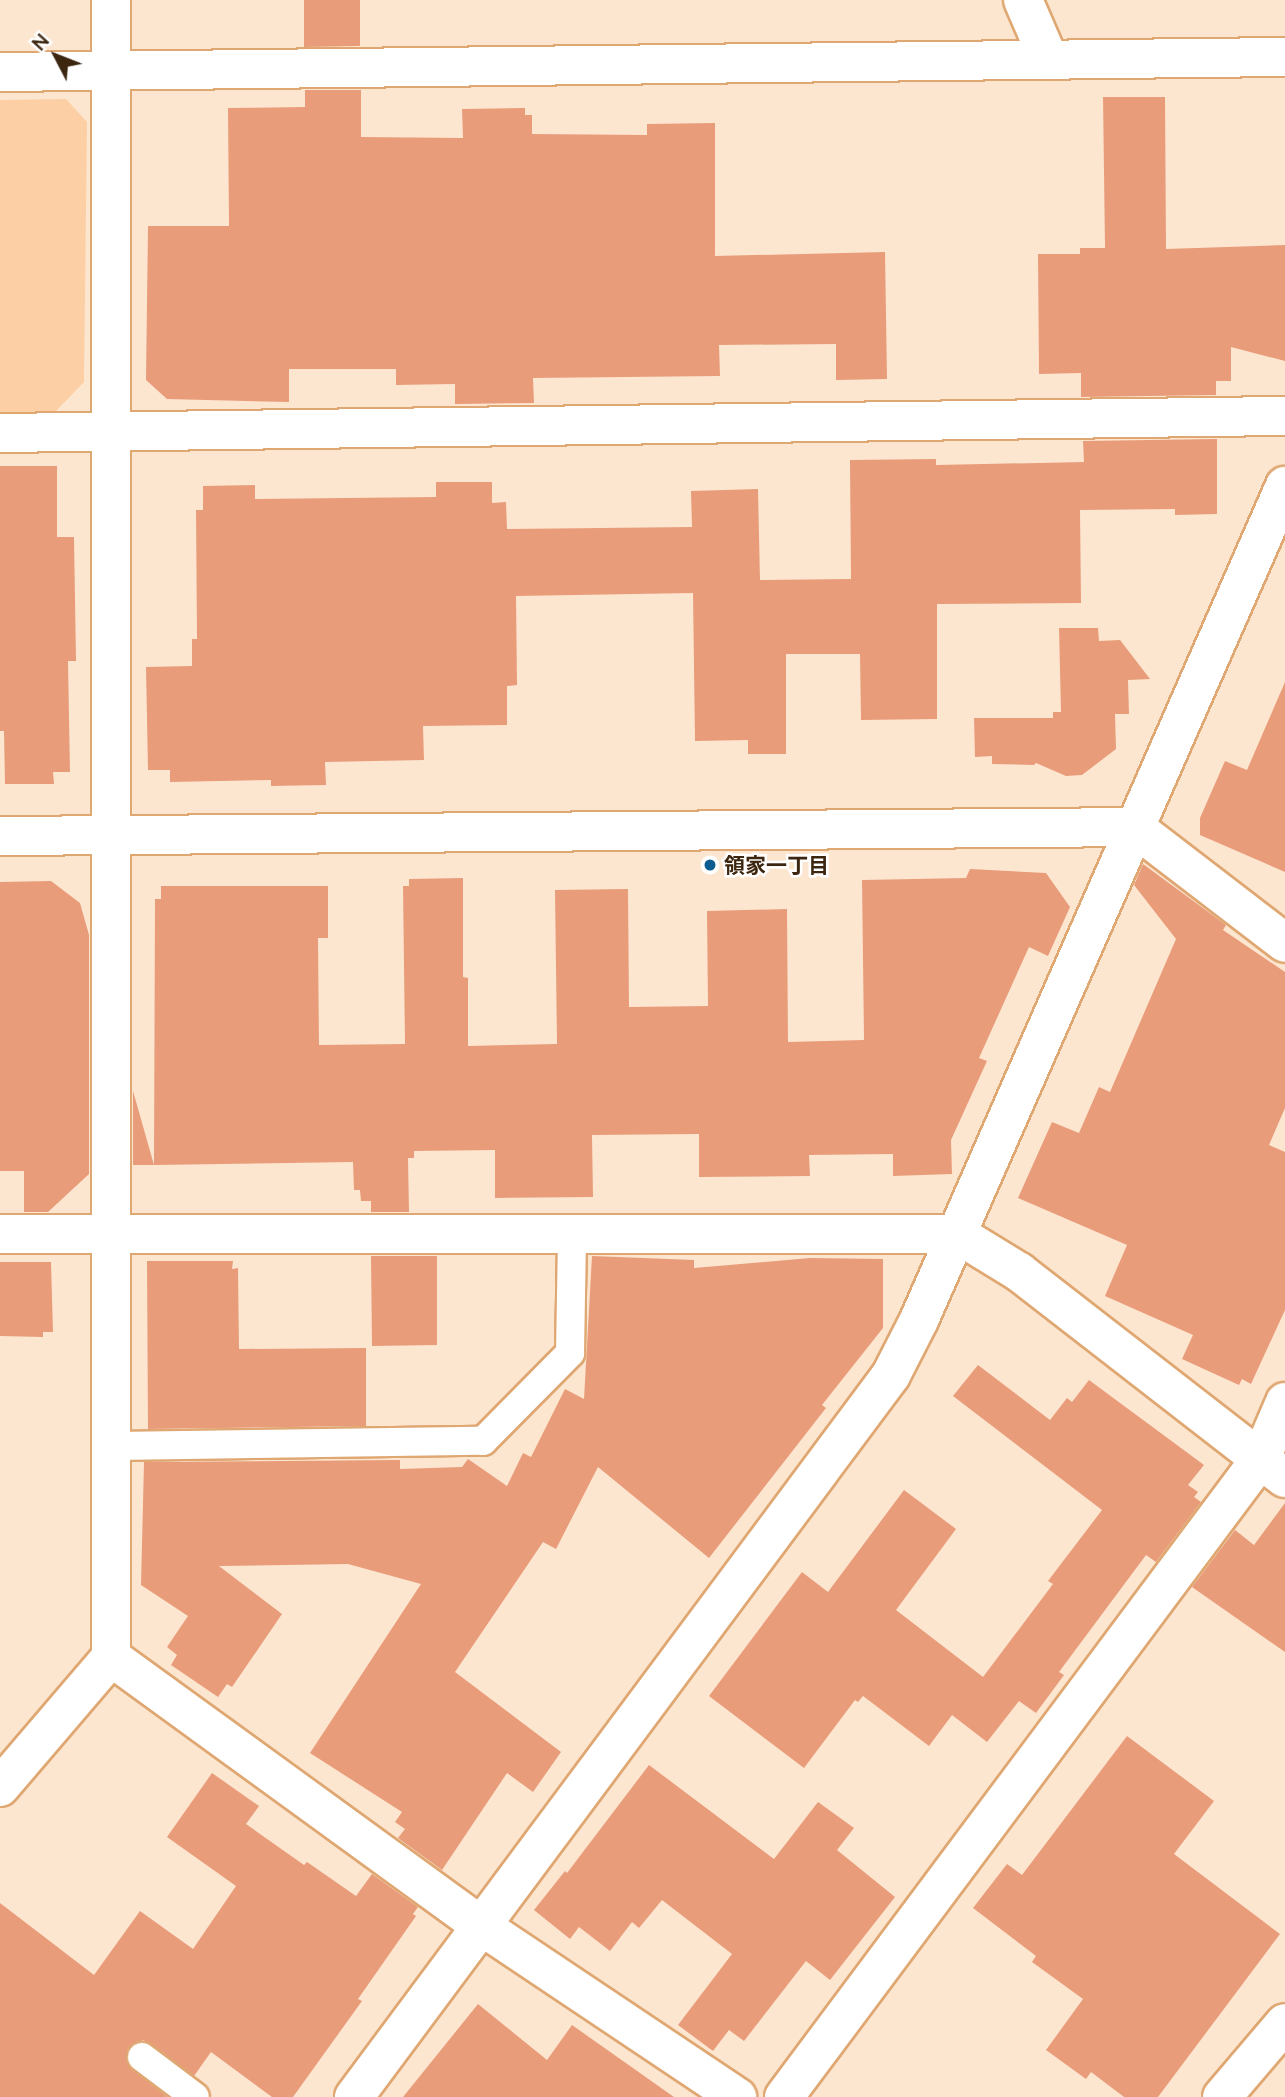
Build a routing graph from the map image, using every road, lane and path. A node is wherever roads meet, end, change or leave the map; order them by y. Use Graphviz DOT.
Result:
graph roads {
  1 [pos="111,0"];
  2 [pos="1023,0"];
  3 [pos="1285,57"];
  4 [pos="1049,60"];
  5 [pos="110,70"];
  6 [pos="0,72"];
  7 [pos="1285,416"];
  8 [pos="110,432"];
  9 [pos="0,433"];
  10 [pos="1285,486"];
  11 [pos="1134,827"];
  12 [pos="110,835"];
  13 [pos="0,836"];
  14 [pos="1285,943"];
  15 [pos="0,1234"];
  16 [pos="957,1234"];
  17 [pos="572,1235"];
  18 [pos="109,1236"];
  19 [pos="1285,1402"];
  20 [pos="111,1446"];
  21 [pos="1273,1468"];
  22 [pos="111,1657"];
  23 [pos="0,1787"];
  24 [pos="483,1927"];
  25 [pos="1285,2023"];
  26 [pos="142,2057"];
  27 [pos="195,2097"];
  28 [pos="354,2097"];
  29 [pos="737,2097"];
  30 [pos="783,2097"];
  31 [pos="1222,2097"];
  1 -- 5 [label="street"];
  2 -- 4 [label="street"];
  3 -- 4 [label="street"];
  4 -- 5 [label="street"];
  5 -- 6 [label="street"];
  5 -- 8 [label="street"];
  7 -- 8 [label="street"];
  8 -- 9 [label="street"];
  8 -- 12 [label="street"];
  10 -- 11 [label="street"];
  11 -- 12 [label="street"];
  11 -- 14 [label="street"];
  11 -- 16 [label="street"];
  12 -- 13 [label="street"];
  12 -- 18 [label="street"];
  15 -- 18 [label="street"];
  16 -- 17 [label="street"];
  16 -- 21 [label="street"];
  16 -- 24 [label="street"];
  17 -- 18 [label="street"];
  17 -- 20 [label="lane"];
  18 -- 20 [label="street"];
  19 -- 21 [label="street"];
  20 -- 22 [label="street"];
  21 -- 30 [label="street"];
  22 -- 23 [label="street"];
  22 -- 24 [label="street"];
  24 -- 28 [label="street"];
  24 -- 29 [label="street"];
  25 -- 31 [label="street"];
  26 -- 27 [label="lane"];
}
